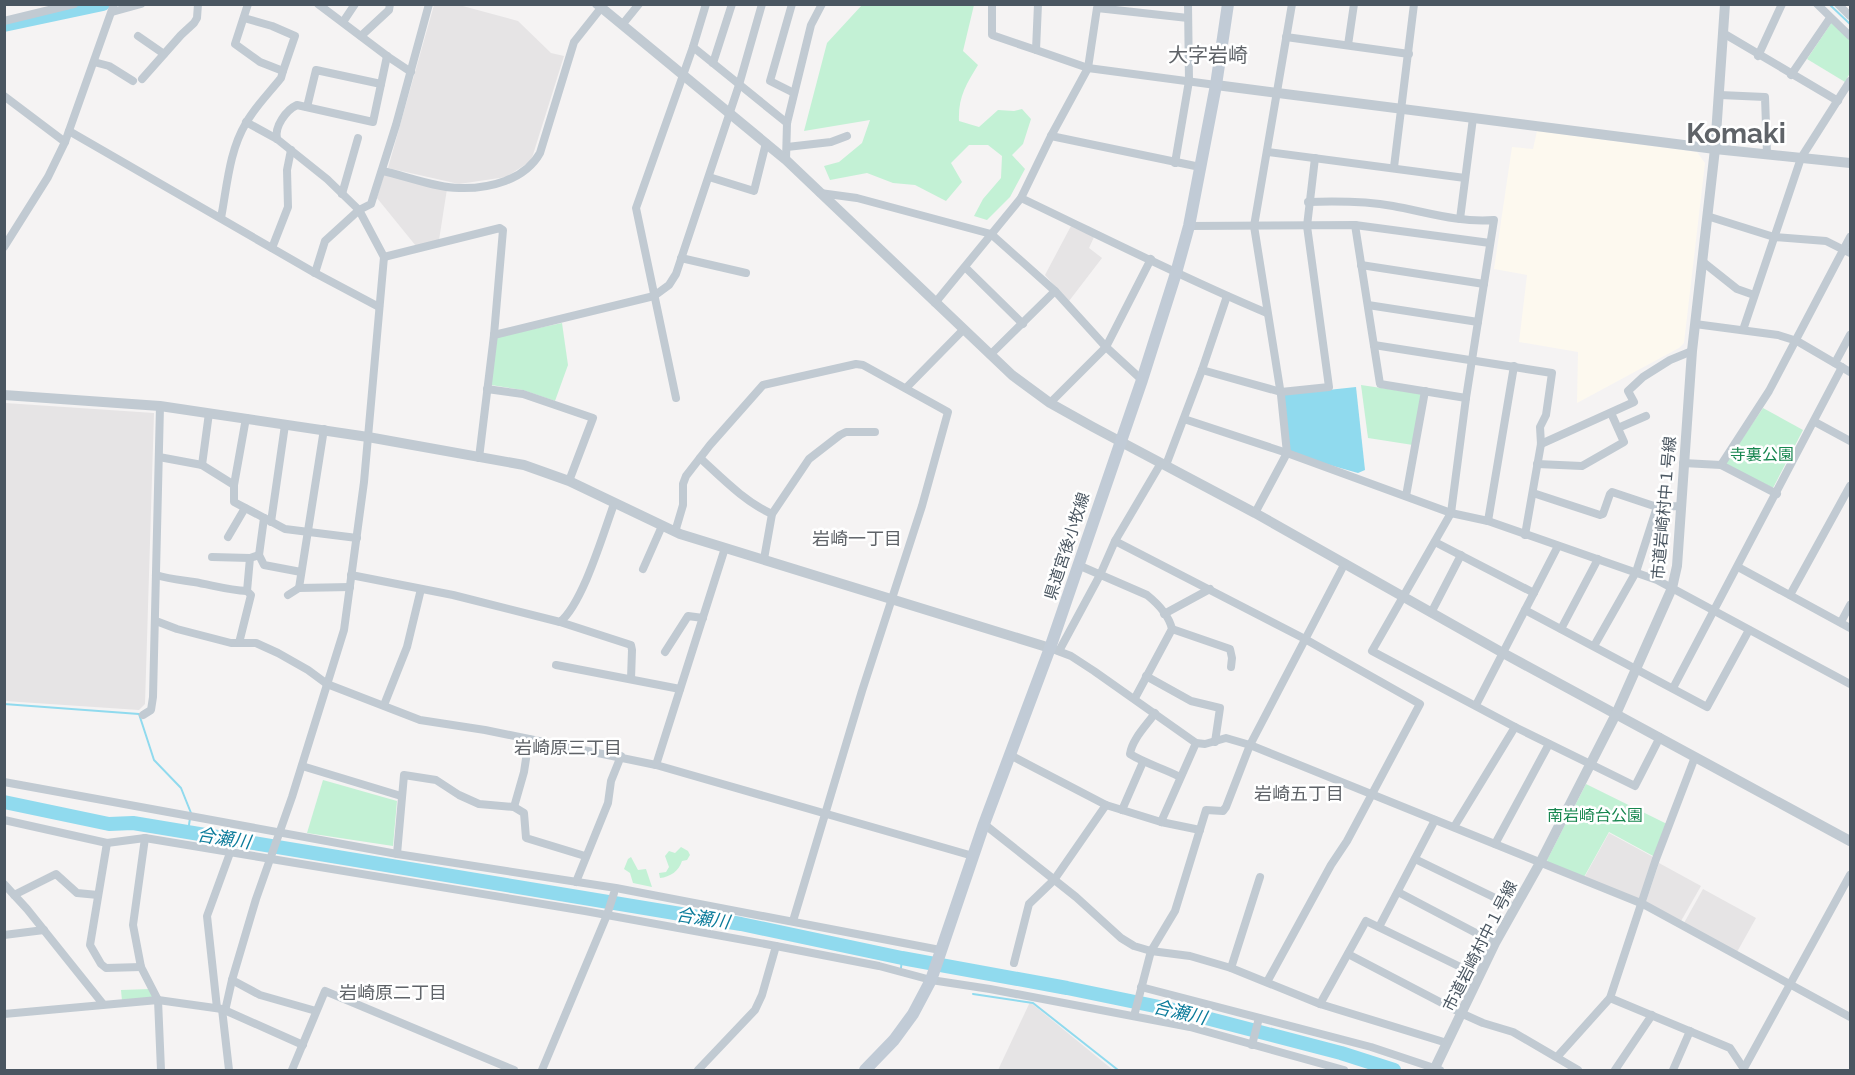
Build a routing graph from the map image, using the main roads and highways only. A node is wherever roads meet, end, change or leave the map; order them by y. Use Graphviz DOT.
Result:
graph roads {
  1 [pos="1228,4"];
  2 [pos="865,1071"];
  1 -- 2 [label="main road, 県道宮後小牧線"];
}
